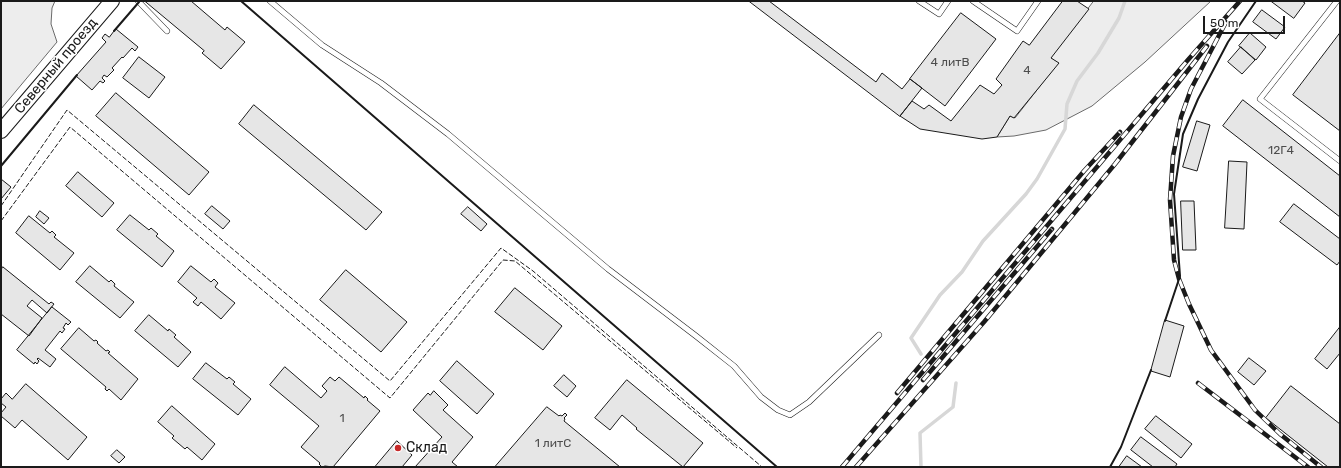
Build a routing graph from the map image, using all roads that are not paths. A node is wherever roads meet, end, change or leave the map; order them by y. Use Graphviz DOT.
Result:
graph roads {
  1 [pos="112,1"];
  2 [pos="138,1"];
  3 [pos="270,1"];
  4 [pos="919,1"];
  5 [pos="948,1"];
  6 [pos="973,1"];
  7 [pos="1038,1"];
  8 [pos="1337,1"];
  9 [pos="167,31"];
  10 [pos="1,131"];
  11 [pos="1340,162"];
  12 [pos="879,335"];
  1 -- 10 [label="street, Северный проезд"];
  2 -- 9 [label="lane"];
  3 -- 12 [label="lane"];
  4 -- 5 [label="lane"];
  6 -- 7 [label="lane"];
  8 -- 11 [label="lane"];
}
